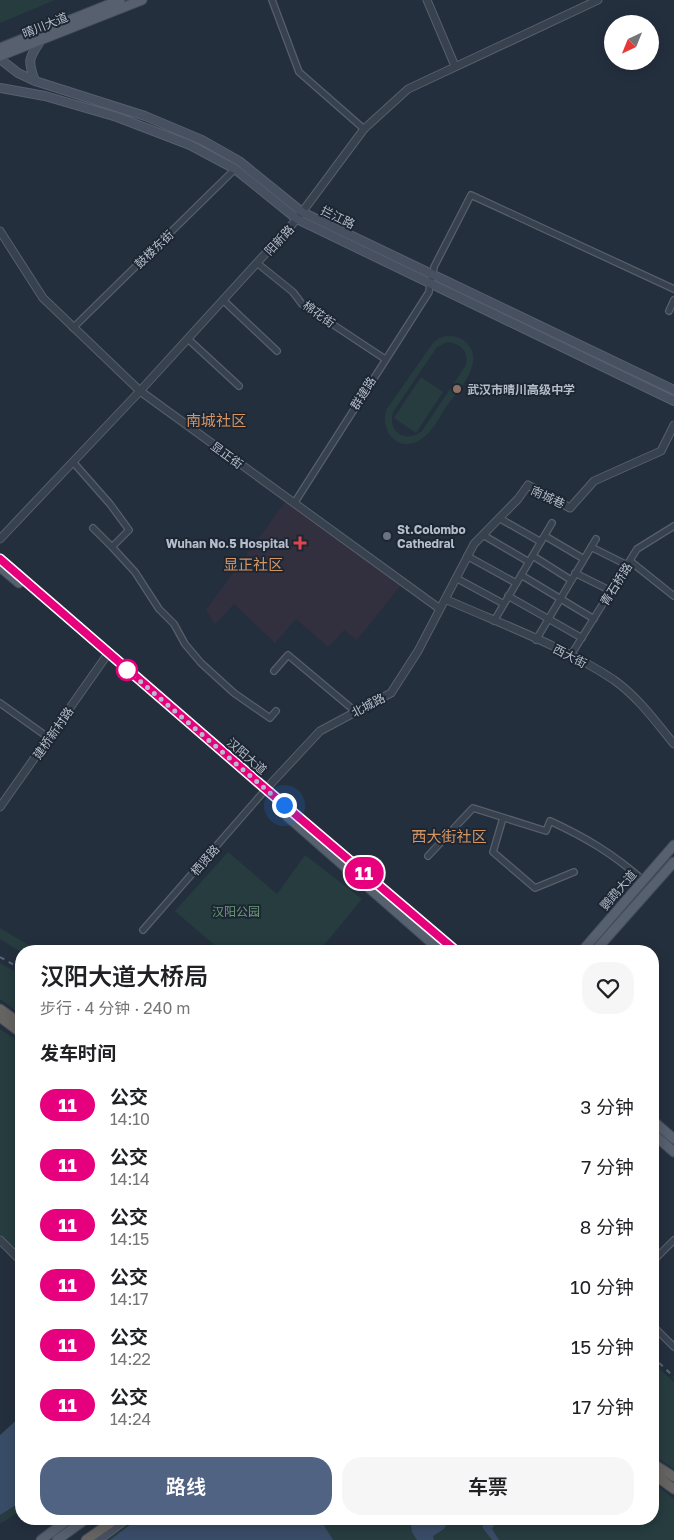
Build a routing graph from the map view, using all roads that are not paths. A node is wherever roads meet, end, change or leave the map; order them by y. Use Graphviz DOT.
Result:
graph roads {
  1 [pos="120,0"];
  2 [pos="142,0"];
  3 [pos="272,0"];
  4 [pos="427,0"];
  5 [pos="598,0"];
  6 [pos="41,40"];
  7 [pos="0,48"];
  8 [pos="0,58"];
  9 [pos="455,66"];
  10 [pos="35,81"];
  11 [pos="0,88"];
  12 [pos="364,129"];
  13 [pos="235,169"];
  14 [pos="302,212"];
  15 [pos="297,219"];
  16 [pos="0,231"];
  17 [pos="257,263"];
  18 [pos="434,275"];
  19 [pos="429,284"];
  20 [pos="674,289"];
  21 [pos="223,300"];
  22 [pos="674,300"];
  23 [pos="669,311"];
  24 [pos="73,328"];
  25 [pos="188,339"];
  26 [pos="277,351"];
  27 [pos="385,359"];
  28 [pos="239,386"];
  29 [pos="140,390"];
  30 [pos="674,390"];
  31 [pos="674,402"];
  32 [pos="674,426"];
  33 [pos="73,462"];
  34 [pos="294,502"];
  35 [pos="499,518"];
  36 [pos="552,523"];
  37 [pos="674,526"];
  38 [pos="93,528"];
  39 [pos="482,535"];
  40 [pos="545,536"];
  41 [pos="0,539"];
  42 [pos="596,539"];
  43 [pos="541,542"];
  44 [pos="112,547"];
  45 [pos="591,547"];
  46 [pos="468,556"];
  47 [pos="584,558"];
  48 [pos="0,559"];
  49 [pos="531,559"];
  50 [pos="629,563"];
  51 [pos="0,567"];
  52 [pos="575,573"];
  53 [pos="521,576"];
  54 [pos="456,578"];
  55 [pos="572,580"];
  56 [pos="516,583"];
  57 [pos="611,592"];
  58 [pos="508,596"];
  59 [pos="674,596"];
  60 [pos="445,599"];
  61 [pos="560,599"];
  62 [pos="504,604"];
  63 [pos="440,609"];
  64 [pos="548,619"];
  65 [pos="594,619"];
  66 [pos="494,621"];
  67 [pos="582,638"];
  68 [pos="536,640"];
  69 [pos="571,655"];
  70 [pos="106,658"];
  71 [pos="274,671"];
  72 [pos="0,703"];
  73 [pos="276,711"];
  74 [pos="356,712"];
  75 [pos="49,738"];
  76 [pos="674,744"];
  77 [pos="264,792"];
  78 [pos="0,807"];
  79 [pos="504,818"];
  80 [pos="674,845"];
  81 [pos="428,856"];
  82 [pos="674,862"];
  83 [pos="574,872"];
  84 [pos="643,880"];
  85 [pos="143,930"];
  86 [pos="434,945"];
  87 [pos="449,945"];
  88 [pos="587,945"];
  89 [pos="600,945"];
  90 [pos="0,1009"];
  91 [pos="0,1018"];
  92 [pos="15,1020"];
  93 [pos="15,1029"];
  94 [pos="659,1126"];
  95 [pos="674,1139"];
  96 [pos="659,1140"];
  97 [pos="674,1152"];
  98 [pos="0,1240"];
  99 [pos="674,1240"];
  100 [pos="15,1255"];
  101 [pos="659,1255"];
  102 [pos="659,1332"];
  103 [pos="674,1347"];
  104 [pos="659,1467"];
  105 [pos="674,1477"];
  106 [pos="659,1478"];
  107 [pos="674,1489"];
  108 [pos="61,1525"];
  109 [pos="78,1525"];
  110 [pos="107,1525"];
  111 [pos="118,1525"];
  112 [pos="41,1540"];
  113 [pos="58,1540"];
  114 [pos="86,1540"];
  115 [pos="98,1540"];
  1 -- 7 [label="main road, 晴川大道"];
  2 -- 6 [label="main road, 晴川大道"];
  3 -- 12 [label="street"];
  4 -- 9 [label="street"];
  5 -- 9 [label="street, 阳新路"];
  6 -- 8 [label="main road, 晴川大道"];
  6 -- 10 [label="main road"];
  8 -- 10 [label="main road, 拦江路"];
  9 -- 12 [label="street, 阳新路"];
  10 -- 14 [label="main road, 拦江路"];
  11 -- 13 [label="main road, 拦江路"];
  12 -- 14 [label="street, 阳新路"];
  13 -- 15 [label="main road, 拦江路"];
  13 -- 24 [label="street, 鼓楼东街"];
  14 -- 15 [label="street, 阳新路"];
  14 -- 18 [label="main road, 拦江路"];
  15 -- 17 [label="street, 阳新路"];
  15 -- 19 [label="main road, 拦江路"];
  16 -- 24 [label="street, 显正街"];
  17 -- 21 [label="street, 阳新路"];
  17 -- 27 [label="street, 棉花街"];
  18 -- 19 [label="street, 群建路"];
  18 -- 20 [label="street, 群建路"];
  18 -- 30 [label="main road, 拦江路"];
  19 -- 27 [label="street, 群建路"];
  19 -- 31 [label="main road, 拦江路"];
  21 -- 25 [label="street, 阳新路"];
  21 -- 26 [label="street"];
  22 -- 23 [label="street"];
  24 -- 29 [label="street, 显正街"];
  25 -- 28 [label="street"];
  25 -- 29 [label="street, 阳新路"];
  27 -- 34 [label="street, 群建路"];
  29 -- 33 [label="street, 阳新路"];
  29 -- 34 [label="street, 显正街"];
  32 -- 35 [label="street, 南城巷"];
  33 -- 41 [label="street, 阳新路"];
  33 -- 44 [label="street"];
  34 -- 63 [label="street, 显正街"];
  35 -- 39 [label="street, 南城巷"];
  35 -- 43 [label="street"];
  36 -- 40 [label="street"];
  37 -- 50 [label="street, 青石桥路"];
  38 -- 44 [label="street"];
  39 -- 46 [label="street, 南城巷"];
  39 -- 49 [label="street"];
  40 -- 43 [label="street"];
  40 -- 47 [label="street"];
  42 -- 45 [label="street"];
  43 -- 49 [label="street"];
  44 -- 73 [label="street"];
  45 -- 47 [label="street"];
  45 -- 50 [label="street"];
  46 -- 54 [label="street, 南城巷"];
  46 -- 56 [label="street"];
  47 -- 52 [label="street"];
  48 -- 77 [label="main road, 汉阳大道"];
  49 -- 53 [label="street"];
  49 -- 55 [label="street"];
  50 -- 57 [label="street, 青石桥路"];
  50 -- 59 [label="street"];
  51 -- 70 [label="main road, 汉阳大道"];
  52 -- 55 [label="street"];
  52 -- 57 [label="street"];
  53 -- 56 [label="street"];
  53 -- 61 [label="street"];
  54 -- 60 [label="street, 南城巷"];
  54 -- 62 [label="street"];
  55 -- 61 [label="street"];
  56 -- 58 [label="street"];
  57 -- 65 [label="street, 青石桥路"];
  58 -- 62 [label="street"];
  58 -- 64 [label="street"];
  60 -- 63 [label="street, 北城路"];
  60 -- 66 [label="street, 西大街"];
  61 -- 64 [label="street"];
  61 -- 65 [label="street"];
  62 -- 66 [label="street"];
  63 -- 74 [label="street, 北城路"];
  64 -- 67 [label="street"];
  64 -- 68 [label="street"];
  65 -- 67 [label="street, 青石桥路"];
  66 -- 68 [label="street, 西大街"];
  67 -- 69 [label="street, 青石桥路"];
  68 -- 69 [label="street, 西大街"];
  69 -- 76 [label="street, 西大街"];
  70 -- 75 [label="street, 建桥新村路"];
  70 -- 77 [label="main road, 汉阳大道"];
  71 -- 74 [label="street"];
  72 -- 75 [label="street"];
  74 -- 77 [label="street, 北城路"];
  75 -- 78 [label="street, 建桥新村路"];
  77 -- 85 [label="street, 栖贤路"];
  77 -- 86 [label="main road, 汉阳大道"];
  77 -- 87 [label="main road, 汉阳大道"];
  79 -- 81 [label="street"];
  79 -- 83 [label="street"];
  79 -- 84 [label="street"];
  80 -- 84 [label="main road, 鹦鹉大道"];
  82 -- 89 [label="main road, 鹦鹉大道"];
  84 -- 88 [label="main road, 鹦鹉大道"];
  90 -- 92 [label="highway"];
  91 -- 93 [label="highway"];
  94 -- 95 [label="main road"];
  96 -- 97 [label="main road"];
  98 -- 100 [label="street"];
  99 -- 101 [label="street"];
  102 -- 103 [label="street"];
  104 -- 105 [label="highway"];
  106 -- 107 [label="highway"];
  108 -- 112 [label="main road"];
  109 -- 113 [label="main road"];
  110 -- 114 [label="highway"];
  111 -- 115 [label="main road"];
}
